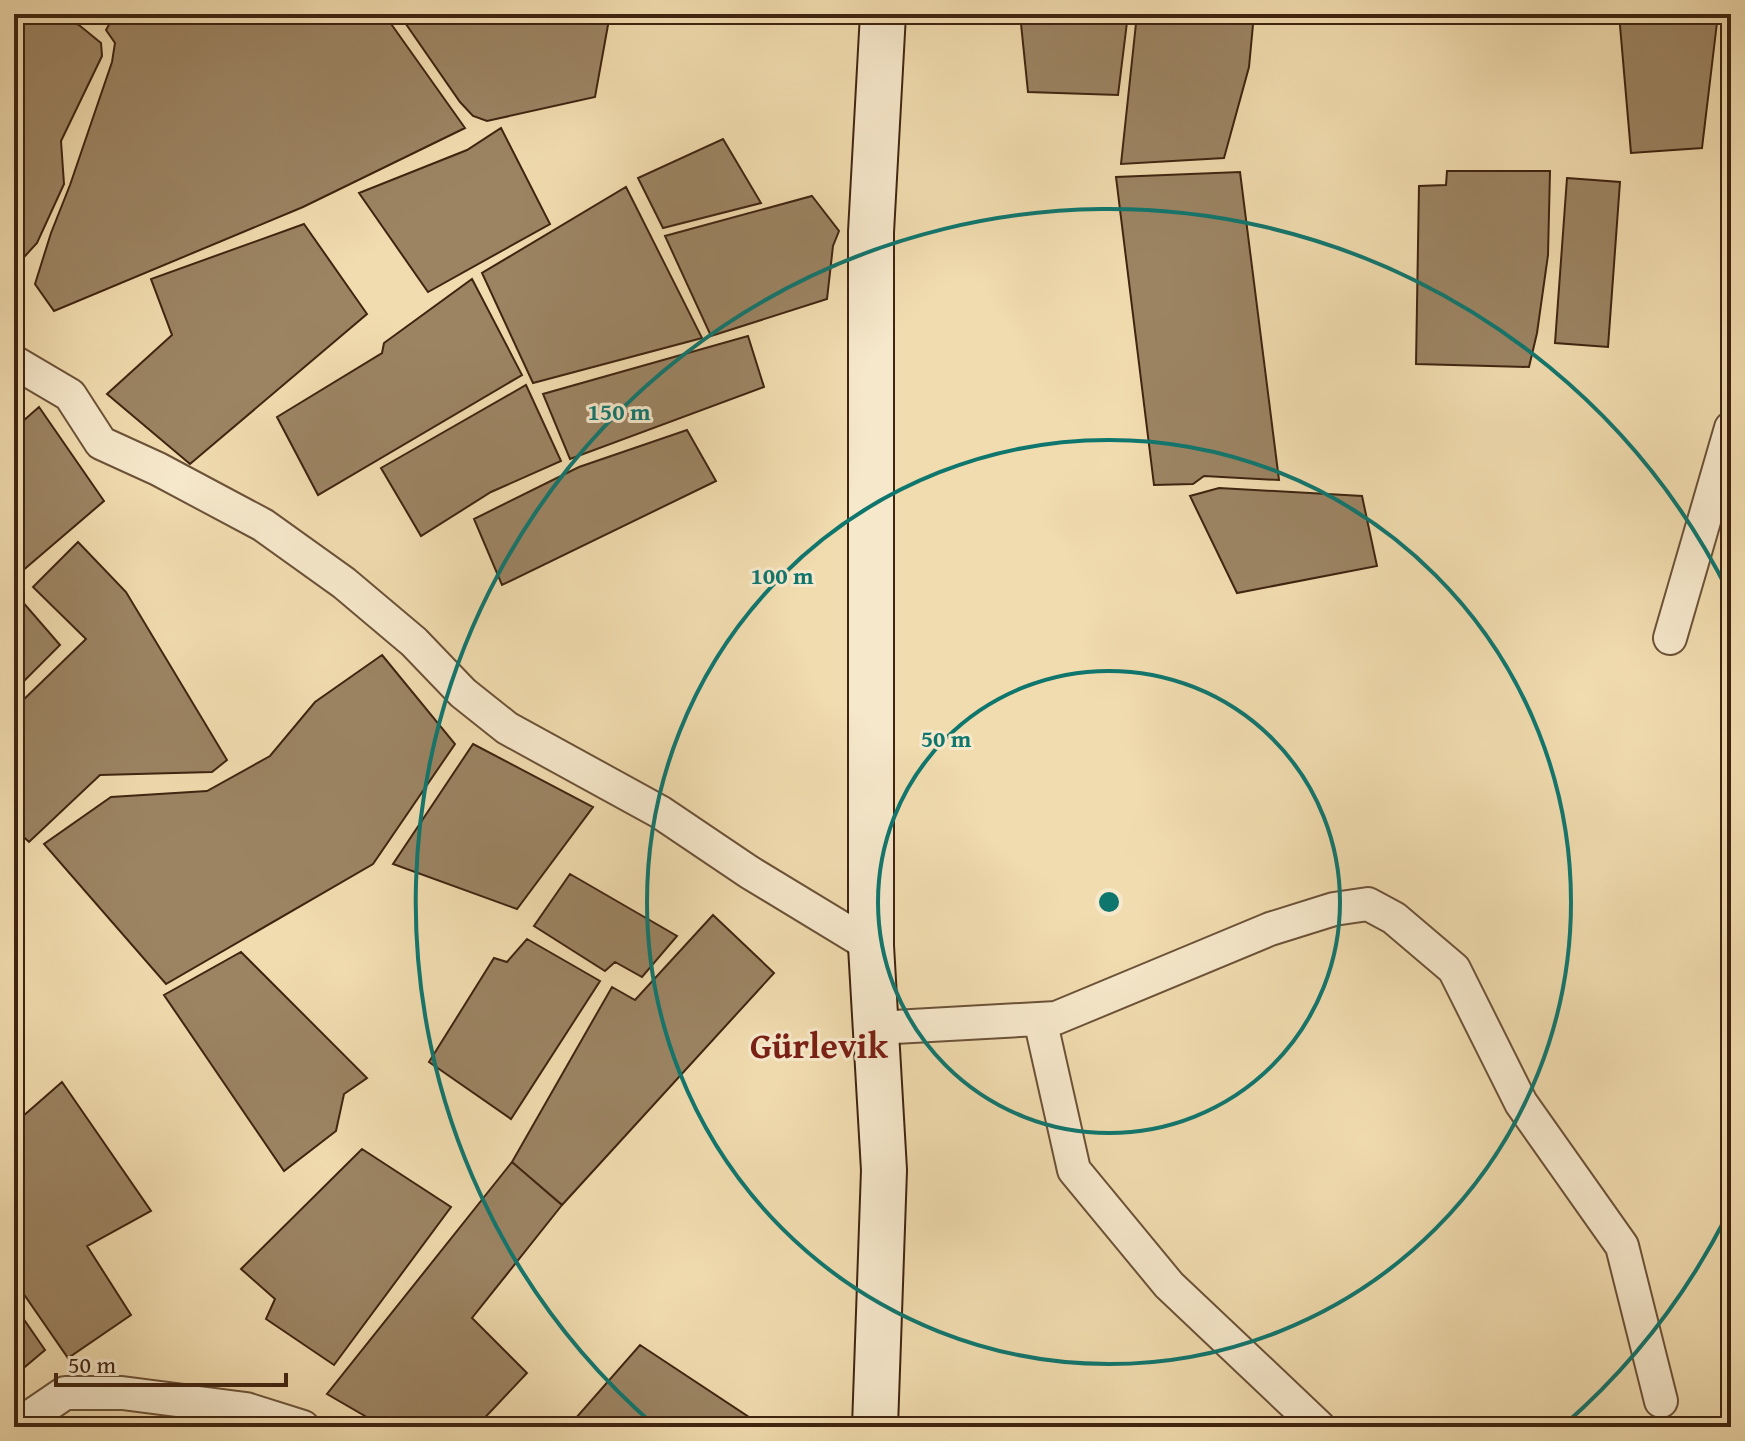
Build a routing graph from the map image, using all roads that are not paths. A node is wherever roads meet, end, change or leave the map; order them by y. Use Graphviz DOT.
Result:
graph roads {
  1 [pos="883,14"];
  2 [pos="14,362"];
  3 [pos="1731,428"];
  4 [pos="1670,638"];
  5 [pos="871,946"];
  6 [pos="1040,1019"];
  7 [pos="876,1028"];
  8 [pos="1661,1401"];
  9 [pos="15,1427"];
  10 [pos="303,1427"];
  11 [pos="875,1427"];
  12 [pos="1319,1427"];
  1 -- 5 [label="street"];
  2 -- 5 [label="street"];
  3 -- 4 [label="street"];
  5 -- 7 [label="street"];
  6 -- 7 [label="street"];
  6 -- 8 [label="street"];
  6 -- 12 [label="street"];
  7 -- 11 [label="street"];
  9 -- 10 [label="street"];
}
